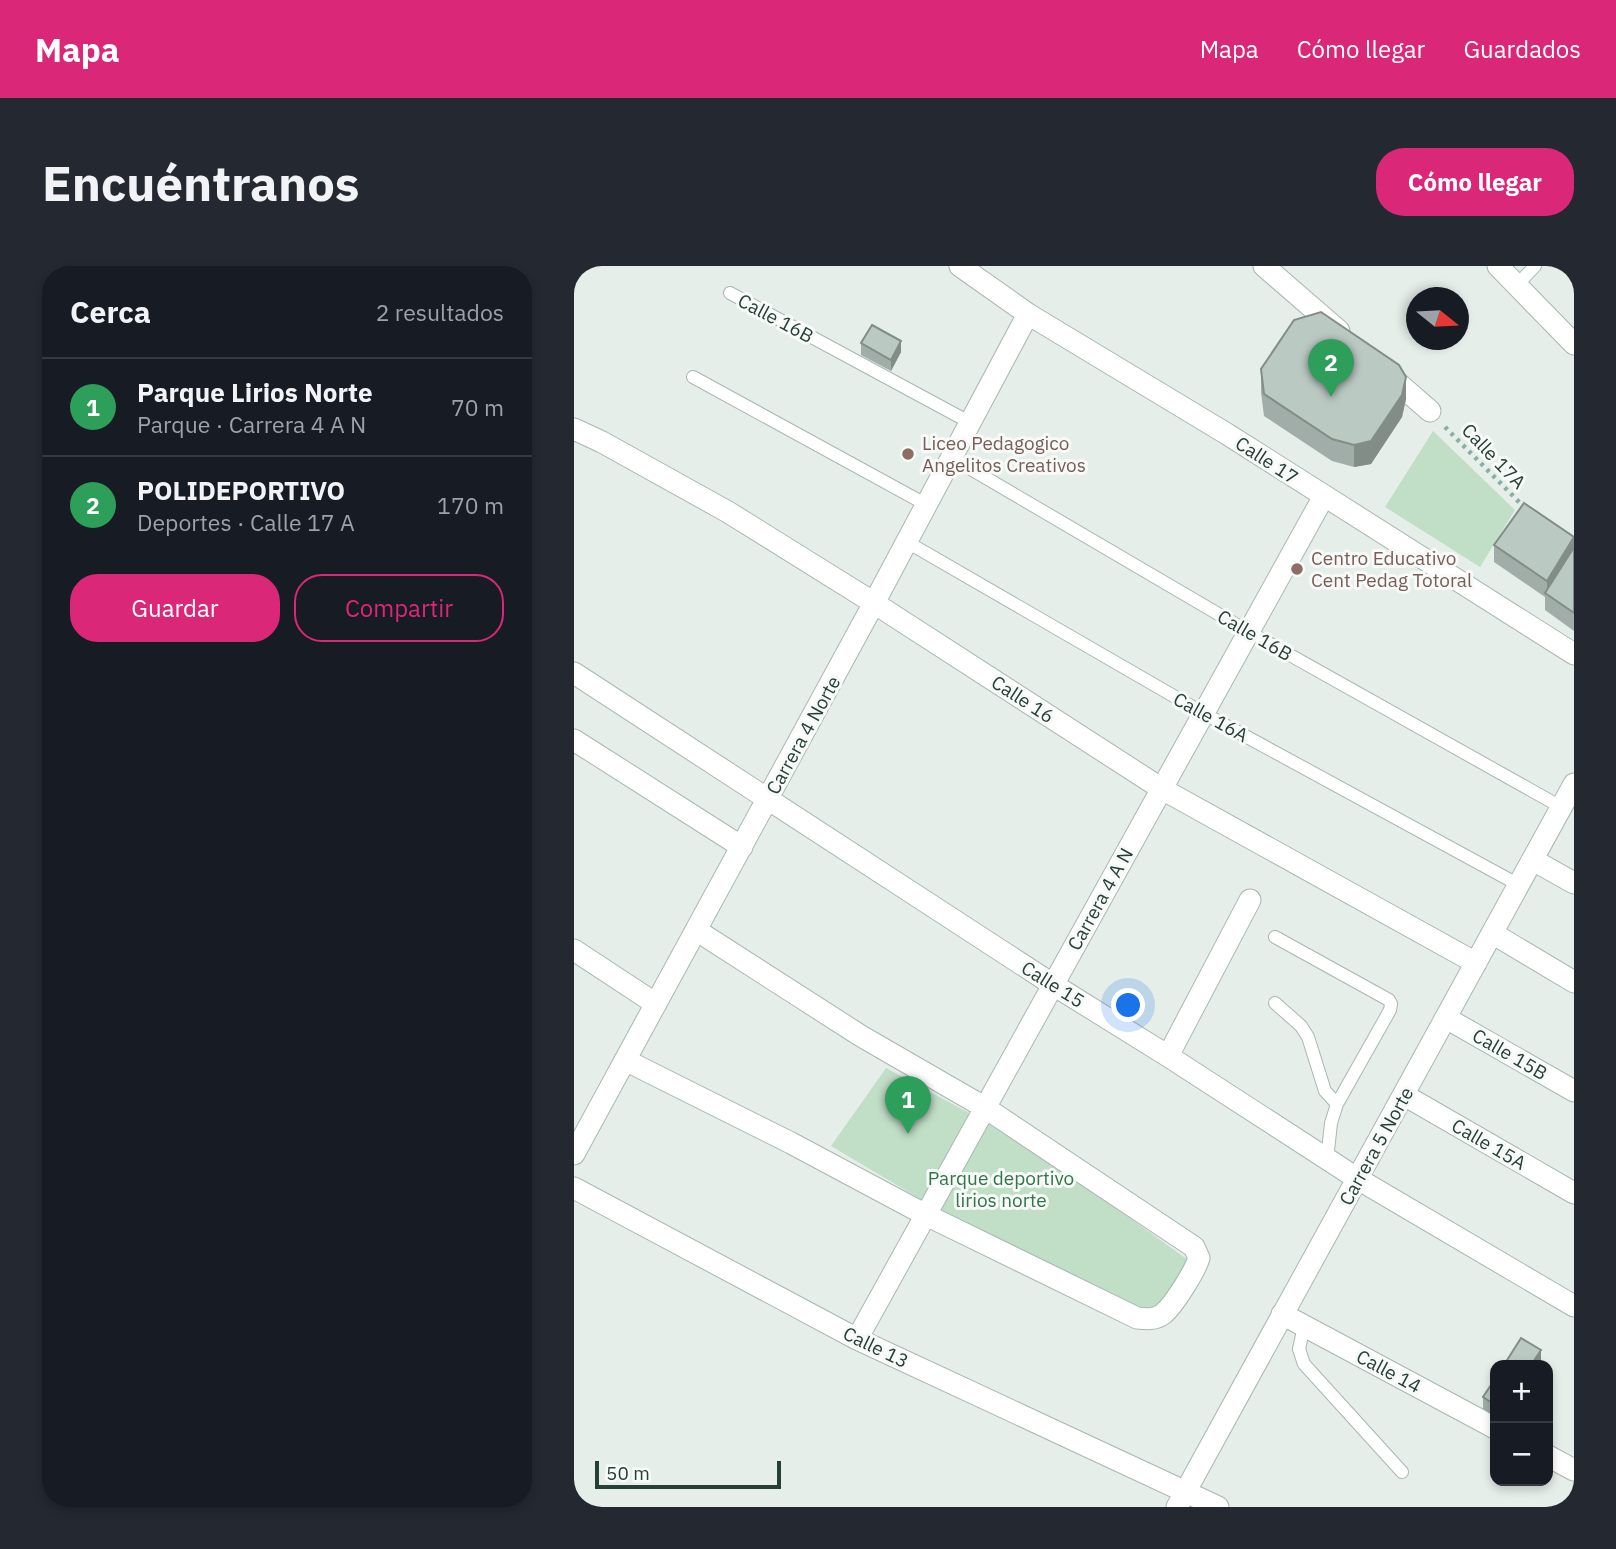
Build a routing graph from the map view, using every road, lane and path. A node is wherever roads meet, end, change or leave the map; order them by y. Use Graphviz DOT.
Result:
graph roads {
  1 [pos="960,266"];
  2 [pos="1264,266"];
  3 [pos="1498,266"];
  4 [pos="1535,266"];
  5 [pos="1517,285"];
  6 [pos="730,293"];
  7 [pos="1028,314"];
  8 [pos="1574,344"];
  9 [pos="693,377"];
  10 [pos="1430,411"];
  11 [pos="971,423"];
  12 [pos="574,429"];
  13 [pos="952,458"];
  14 [pos="1324,496"];
  15 [pos="927,505"];
  16 [pos="1528,511"];
  17 [pos="907,542"];
  18 [pos="874,603"];
  19 [pos="1249,632"];
  20 [pos="1574,654"];
  21 [pos="574,673"];
  22 [pos="1203,713"];
  23 [pos="574,740"];
  24 [pos="1574,784"];
  25 [pos="1162,789"];
  26 [pos="768,799"];
  27 [pos="1561,807"];
  28 [pos="742,847"];
  29 [pos="1533,860"];
  30 [pos="1574,883"];
  31 [pos="1519,885"];
  32 [pos="1250,900"];
  33 [pos="695,930"];
  34 [pos="1492,933"];
  35 [pos="1275,937"];
  36 [pos="574,950"];
  37 [pos="1476,962"];
  38 [pos="1574,982"];
  39 [pos="1052,984"];
  40 [pos="1275,1003"];
  41 [pos="656,1004"];
  42 [pos="1446,1018"];
  43 [pos="1168,1056"];
  44 [pos="625,1060"];
  45 [pos="1574,1091"];
  46 [pos="1404,1095"];
  47 [pos="1338,1104"];
  48 [pos="984,1107"];
  49 [pos="574,1154"];
  50 [pos="1328,1160"];
  51 [pos="1357,1180"];
  52 [pos="574,1188"];
  53 [pos="1574,1193"];
  54 [pos="925,1214"];
  55 [pos="1574,1306"];
  56 [pos="1282,1314"];
  57 [pos="1304,1325"];
  58 [pos="857,1339"];
  59 [pos="1490,1425"];
  60 [pos="1553,1459"];
  61 [pos="1574,1470"];
  62 [pos="1402,1472"];
  63 [pos="1181,1499"];
  64 [pos="1218,1507"];
  1 -- 7 [label="street, Calle 17"];
  2 -- 10 [label="street"];
  3 -- 5 [label="street"];
  4 -- 5 [label="lane"];
  5 -- 8 [label="street"];
  6 -- 11 [label="lane, Calle 16B"];
  7 -- 11 [label="street, Carrera 4 Norte"];
  7 -- 14 [label="street, Calle 17"];
  9 -- 15 [label="lane"];
  10 -- 16 [label="path, Calle 17A"];
  11 -- 13 [label="street, Carrera 4 Norte"];
  12 -- 18 [label="street, Calle 16"];
  13 -- 15 [label="street, Carrera 4 Norte"];
  13 -- 19 [label="lane, Calle 16B"];
  14 -- 19 [label="street, Carrera 4 A N"];
  14 -- 20 [label="street, Calle 17"];
  15 -- 17 [label="street, Carrera 4 Norte"];
  17 -- 18 [label="street, Carrera 4 Norte"];
  17 -- 22 [label="lane, Calle 16A"];
  18 -- 25 [label="street, Calle 16"];
  18 -- 26 [label="street, Carrera 4 Norte"];
  19 -- 22 [label="street, Carrera 4 A N"];
  19 -- 27 [label="lane, Calle 16B"];
  21 -- 26 [label="street, Calle 15"];
  22 -- 25 [label="street, Carrera 4 A N"];
  22 -- 31 [label="lane, Calle 16A"];
  23 -- 28 [label="street"];
  24 -- 27 [label="street, Carrera 5 Norte"];
  25 -- 37 [label="street, Calle 16"];
  25 -- 39 [label="street, Carrera 4 A N"];
  26 -- 28 [label="street, Carrera 4 Norte"];
  26 -- 39 [label="street, Calle 15"];
  27 -- 29 [label="street, Carrera 5 Norte"];
  28 -- 33 [label="street, Carrera 4 Norte"];
  29 -- 30 [label="street"];
  29 -- 31 [label="street, Carrera 5 Norte"];
  31 -- 34 [label="street, Carrera 5 Norte"];
  32 -- 43 [label="street"];
  33 -- 41 [label="street, Carrera 4 Norte"];
  33 -- 48 [label="street"];
  34 -- 37 [label="street, Carrera 5 Norte"];
  34 -- 38 [label="street"];
  35 -- 47 [label="lane"];
  36 -- 41 [label="street"];
  37 -- 42 [label="street, Carrera 5 Norte"];
  39 -- 43 [label="street, Calle 15"];
  39 -- 48 [label="street, Carrera 4 A N"];
  40 -- 47 [label="lane"];
  41 -- 44 [label="street, Carrera 4 Norte"];
  42 -- 45 [label="street, Calle 15B"];
  42 -- 46 [label="street, Carrera 5 Norte"];
  43 -- 50 [label="street, Calle 15"];
  44 -- 49 [label="street, Carrera 4 Norte"];
  44 -- 54 [label="street"];
  46 -- 51 [label="street, Carrera 5 Norte"];
  46 -- 53 [label="street, Calle 15A"];
  47 -- 50 [label="lane"];
  48 -- 54 [label="street, Carrera 4 A N"];
  48 -- 54 [label="street"];
  50 -- 51 [label="street, Calle 15"];
  51 -- 55 [label="street, Calle 15"];
  51 -- 56 [label="street, Carrera 5 Norte"];
  52 -- 58 [label="street, Calle 13"];
  54 -- 58 [label="street, Carrera 4 A N"];
  56 -- 57 [label="street, Calle 14"];
  56 -- 63 [label="street, Carrera 5 Norte"];
  57 -- 59 [label="street, Calle 14"];
  57 -- 62 [label="lane"];
  58 -- 63 [label="street, Calle 13"];
  60 -- 61 [label="street"];
  63 -- 64 [label="street, Calle 13"];
}
